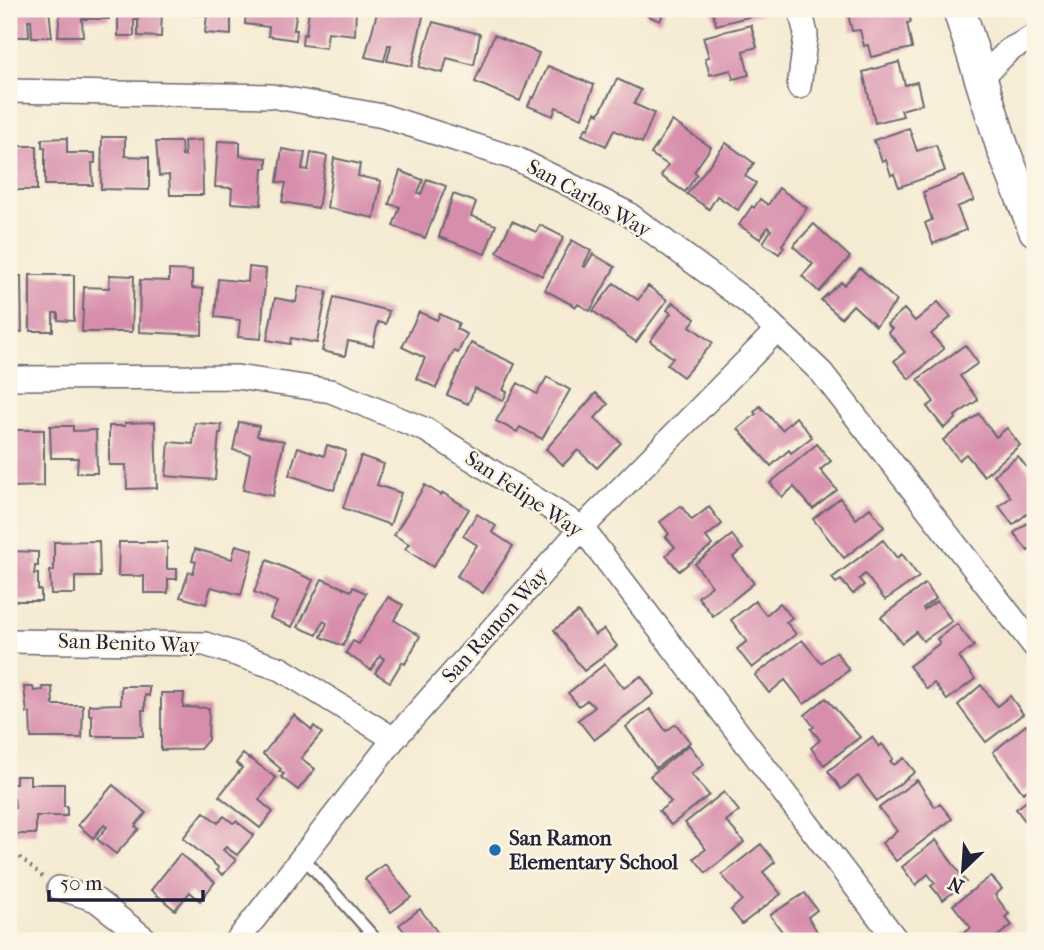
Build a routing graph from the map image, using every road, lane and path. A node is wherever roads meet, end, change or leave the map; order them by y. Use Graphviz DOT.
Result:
graph roads {
  1 [pos="800,9"];
  2 [pos="959,9"];
  3 [pos="1035,36"];
  4 [pos="981,78"];
  5 [pos="799,87"];
  6 [pos="9,91"];
  7 [pos="1035,230"];
  8 [pos="777,330"];
  9 [pos="9,378"];
  10 [pos="582,528"];
  11 [pos="9,641"];
  12 [pos="1035,647"];
  13 [pos="394,740"];
  14 [pos="9,848"];
  15 [pos="302,856"];
  16 [pos="60,888"];
  17 [pos="148,941"];
  18 [pos="237,941"];
  19 [pos="370,941"];
  20 [pos="897,941"];
  1 -- 5 [label="street"];
  2 -- 4 [label="main road"];
  3 -- 4 [label="street"];
  4 -- 7 [label="main road"];
  6 -- 8 [label="street, San Carlos Way"];
  8 -- 10 [label="street, San Ramon Way"];
  8 -- 12 [label="street, San Carlos Way"];
  9 -- 10 [label="street, San Felipe Way"];
  10 -- 13 [label="street, San Ramon Way"];
  10 -- 20 [label="street, San Felipe Way"];
  11 -- 13 [label="street, San Benito Way"];
  13 -- 15 [label="street, San Ramon Way"];
  14 -- 16 [label="path"];
  15 -- 18 [label="street, San Ramon Way"];
  15 -- 19 [label="lane"];
  16 -- 17 [label="street"];
}
